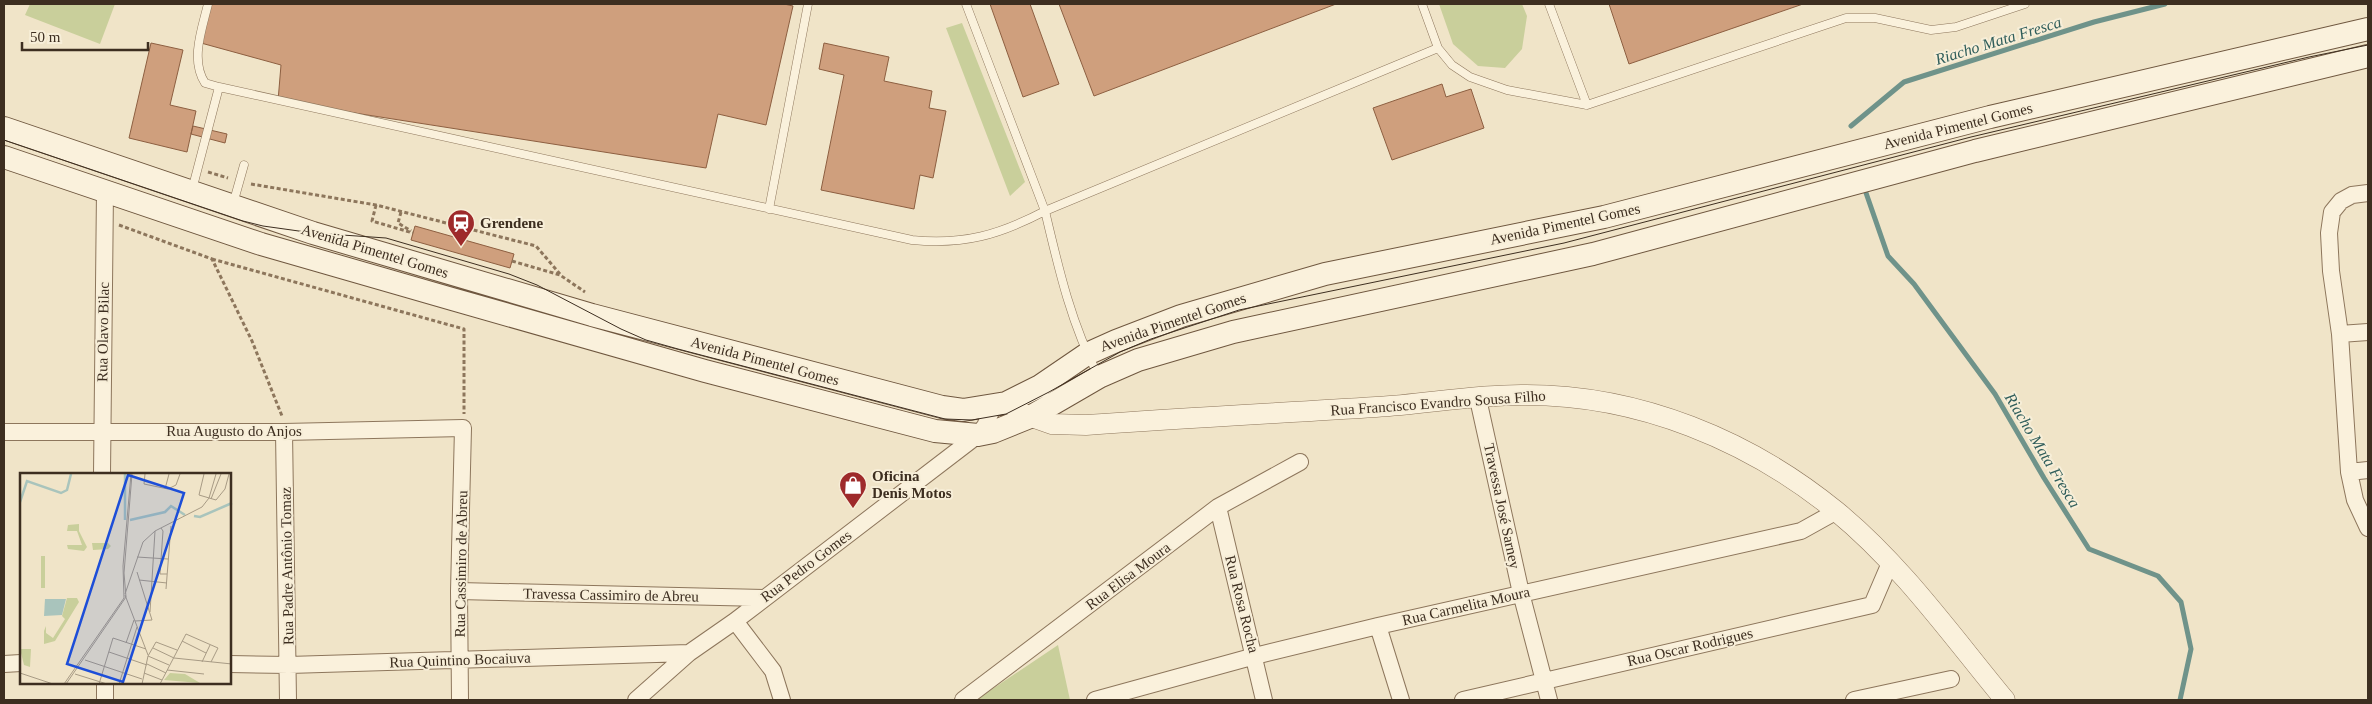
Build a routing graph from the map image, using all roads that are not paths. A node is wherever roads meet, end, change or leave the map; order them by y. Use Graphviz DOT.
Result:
graph roads {
  1 [pos="208,4"];
  2 [pos="808,4"];
  3 [pos="966,4"];
  4 [pos="1422,4"];
  5 [pos="1549,4"];
  6 [pos="2025,4"];
  7 [pos="2368,29"];
  8 [pos="1438,48"];
  9 [pos="2368,56"];
  10 [pos="219,87"];
  11 [pos="1587,105"];
  12 [pos="4,128"];
  13 [pos="4,157"];
  14 [pos="244,165"];
  15 [pos="105,191"];
  16 [pos="192,192"];
  17 [pos="2360,194"];
  18 [pos="232,206"];
  19 [pos="769,209"];
  20 [pos="1044,211"];
  21 [pos="1375,263"];
  22 [pos="1384,298"];
  23 [pos="2368,332"];
  24 [pos="2340,334"];
  25 [pos="1087,354"];
  26 [pos="1099,377"];
  27 [pos="1478,398"];
  28 [pos="999,405"];
  29 [pos="1030,417"];
  30 [pos="464,428"];
  31 [pos="102,430"];
  32 [pos="4,432"];
  33 [pos="284,432"];
  34 [pos="978,435"];
  35 [pos="1300,462"];
  36 [pos="2368,470"];
  37 [pos="2349,472"];
  38 [pos="102,473"];
  39 [pos="1218,507"];
  40 [pos="1837,512"];
  41 [pos="2368,528"];
  42 [pos="1890,563"];
  43 [pos="459,591"];
  44 [pos="1521,593"];
  45 [pos="764,598"];
  46 [pos="735,621"];
  47 [pos="1378,626"];
  48 [pos="689,653"];
  49 [pos="1254,656"];
  50 [pos="460,660"];
  51 [pos="20,663"];
  52 [pos="4,664"];
  53 [pos="231,664"];
  54 [pos="289,664"];
  55 [pos="1951,679"];
  56 [pos="1544,681"];
  57 [pos="105,684"];
  58 [pos="105,700"];
  59 [pos="288,700"];
  60 [pos="460,700"];
  61 [pos="636,700"];
  62 [pos="782,700"];
  63 [pos="963,700"];
  64 [pos="1095,700"];
  65 [pos="1264,700"];
  66 [pos="1401,700"];
  67 [pos="1463,700"];
  68 [pos="1549,700"];
  69 [pos="1854,700"];
  70 [pos="2005,700"];
  1 -- 10 [label="lane"];
  2 -- 19 [label="lane"];
  3 -- 20 [label="lane"];
  4 -- 8 [label="lane"];
  5 -- 11 [label="lane"];
  6 -- 11 [label="lane"];
  7 -- 21 [label="main road, Avenida Pimentel Gomes"];
  8 -- 11 [label="lane"];
  8 -- 20 [label="lane"];
  9 -- 22 [label="main road, Avenida Pimentel Gomes"];
  10 -- 16 [label="lane"];
  10 -- 19 [label="lane"];
  12 -- 16 [label="main road, Avenida Pimentel Gomes"];
  13 -- 15 [label="main road, Avenida Pimentel Gomes"];
  14 -- 18 [label="lane"];
  15 -- 31 [label="street, Rua Olavo Bilac"];
  15 -- 34 [label="main road, Avenida Pimentel Gomes"];
  16 -- 18 [label="main road, Avenida Pimentel Gomes"];
  17 -- 24 [label="street"];
  18 -- 28 [label="main road, Avenida Pimentel Gomes"];
  19 -- 20 [label="lane"];
  20 -- 25 [label="lane"];
  21 -- 22 [label="main road"];
  21 -- 25 [label="main road, Avenida Pimentel Gomes"];
  22 -- 26 [label="main road, Avenida Pimentel Gomes"];
  23 -- 24 [label="street"];
  24 -- 37 [label="street"];
  25 -- 26 [label="lane"];
  25 -- 28 [label="main road, Avenida Pimentel Gomes"];
  26 -- 29 [label="main road, Avenida Pimentel Gomes"];
  27 -- 29 [label="street, Rua Francisco Evandro Sousa Filho"];
  27 -- 40 [label="street, Rua Francisco Evandro Sousa Filho"];
  27 -- 44 [label="street, Travessa José Sarney"];
  28 -- 29 [label="street, Rua Francisco Evandro Sousa Filho"];
  28 -- 34 [label="street"];
  29 -- 34 [label="main road, Avenida Pimentel Gomes"];
  30 -- 33 [label="street, Rua Augusto do Anjos"];
  30 -- 43 [label="street, Rua Cassimiro de Abreu"];
  31 -- 32 [label="street, Rua Augusto do Anjos"];
  31 -- 33 [label="street, Rua Augusto do Anjos"];
  31 -- 38 [label="street, Rua Olavo Bilac"];
  33 -- 54 [label="street, Rua Padre Antônio Tomaz"];
  34 -- 45 [label="street, Rua Pedro Gomes"];
  35 -- 39 [label="street, Rua Elisa Moura"];
  36 -- 37 [label="street"];
  37 -- 41 [label="street"];
  39 -- 49 [label="street, Rua Rosa Rocha"];
  39 -- 63 [label="street, Rua Elisa Moura"];
  40 -- 42 [label="street, Rua Francisco Evandro Sousa Filho"];
  40 -- 44 [label="street, Rua Carmelita Moura"];
  42 -- 56 [label="street, Rua Oscar Rodrigues"];
  42 -- 70 [label="street, Rua Francisco Evandro Sousa Filho"];
  43 -- 45 [label="street, Travessa Cassimiro de Abreu"];
  43 -- 50 [label="street, Rua Cassimiro de Abreu"];
  44 -- 47 [label="street, Rua Carmelita Moura"];
  44 -- 56 [label="street, Travessa José Sarney"];
  45 -- 46 [label="street, Rua Pedro Gomes"];
  46 -- 48 [label="street, Rua Pedro Gomes"];
  46 -- 62 [label="street"];
  47 -- 49 [label="street, Rua Carmelita Moura"];
  47 -- 66 [label="street"];
  48 -- 50 [label="street, Rua Quintino Bocaiuva"];
  48 -- 61 [label="street, Rua Pedro Gomes"];
  49 -- 64 [label="street, Rua Carmelita Moura"];
  49 -- 65 [label="street, Rua Rosa Rocha"];
  50 -- 54 [label="street, Rua Quintino Bocaiuva"];
  50 -- 60 [label="street, Rua Cassimiro de Abreu"];
  51 -- 52 [label="street"];
  53 -- 54 [label="street, Rua Quintino Bocaiuva"];
  54 -- 59 [label="street, Rua Padre Antônio Tomaz"];
  55 -- 69 [label="street"];
  56 -- 67 [label="street, Rua Oscar Rodrigues"];
  56 -- 68 [label="street, Travessa José Sarney"];
  57 -- 58 [label="street"];
}
